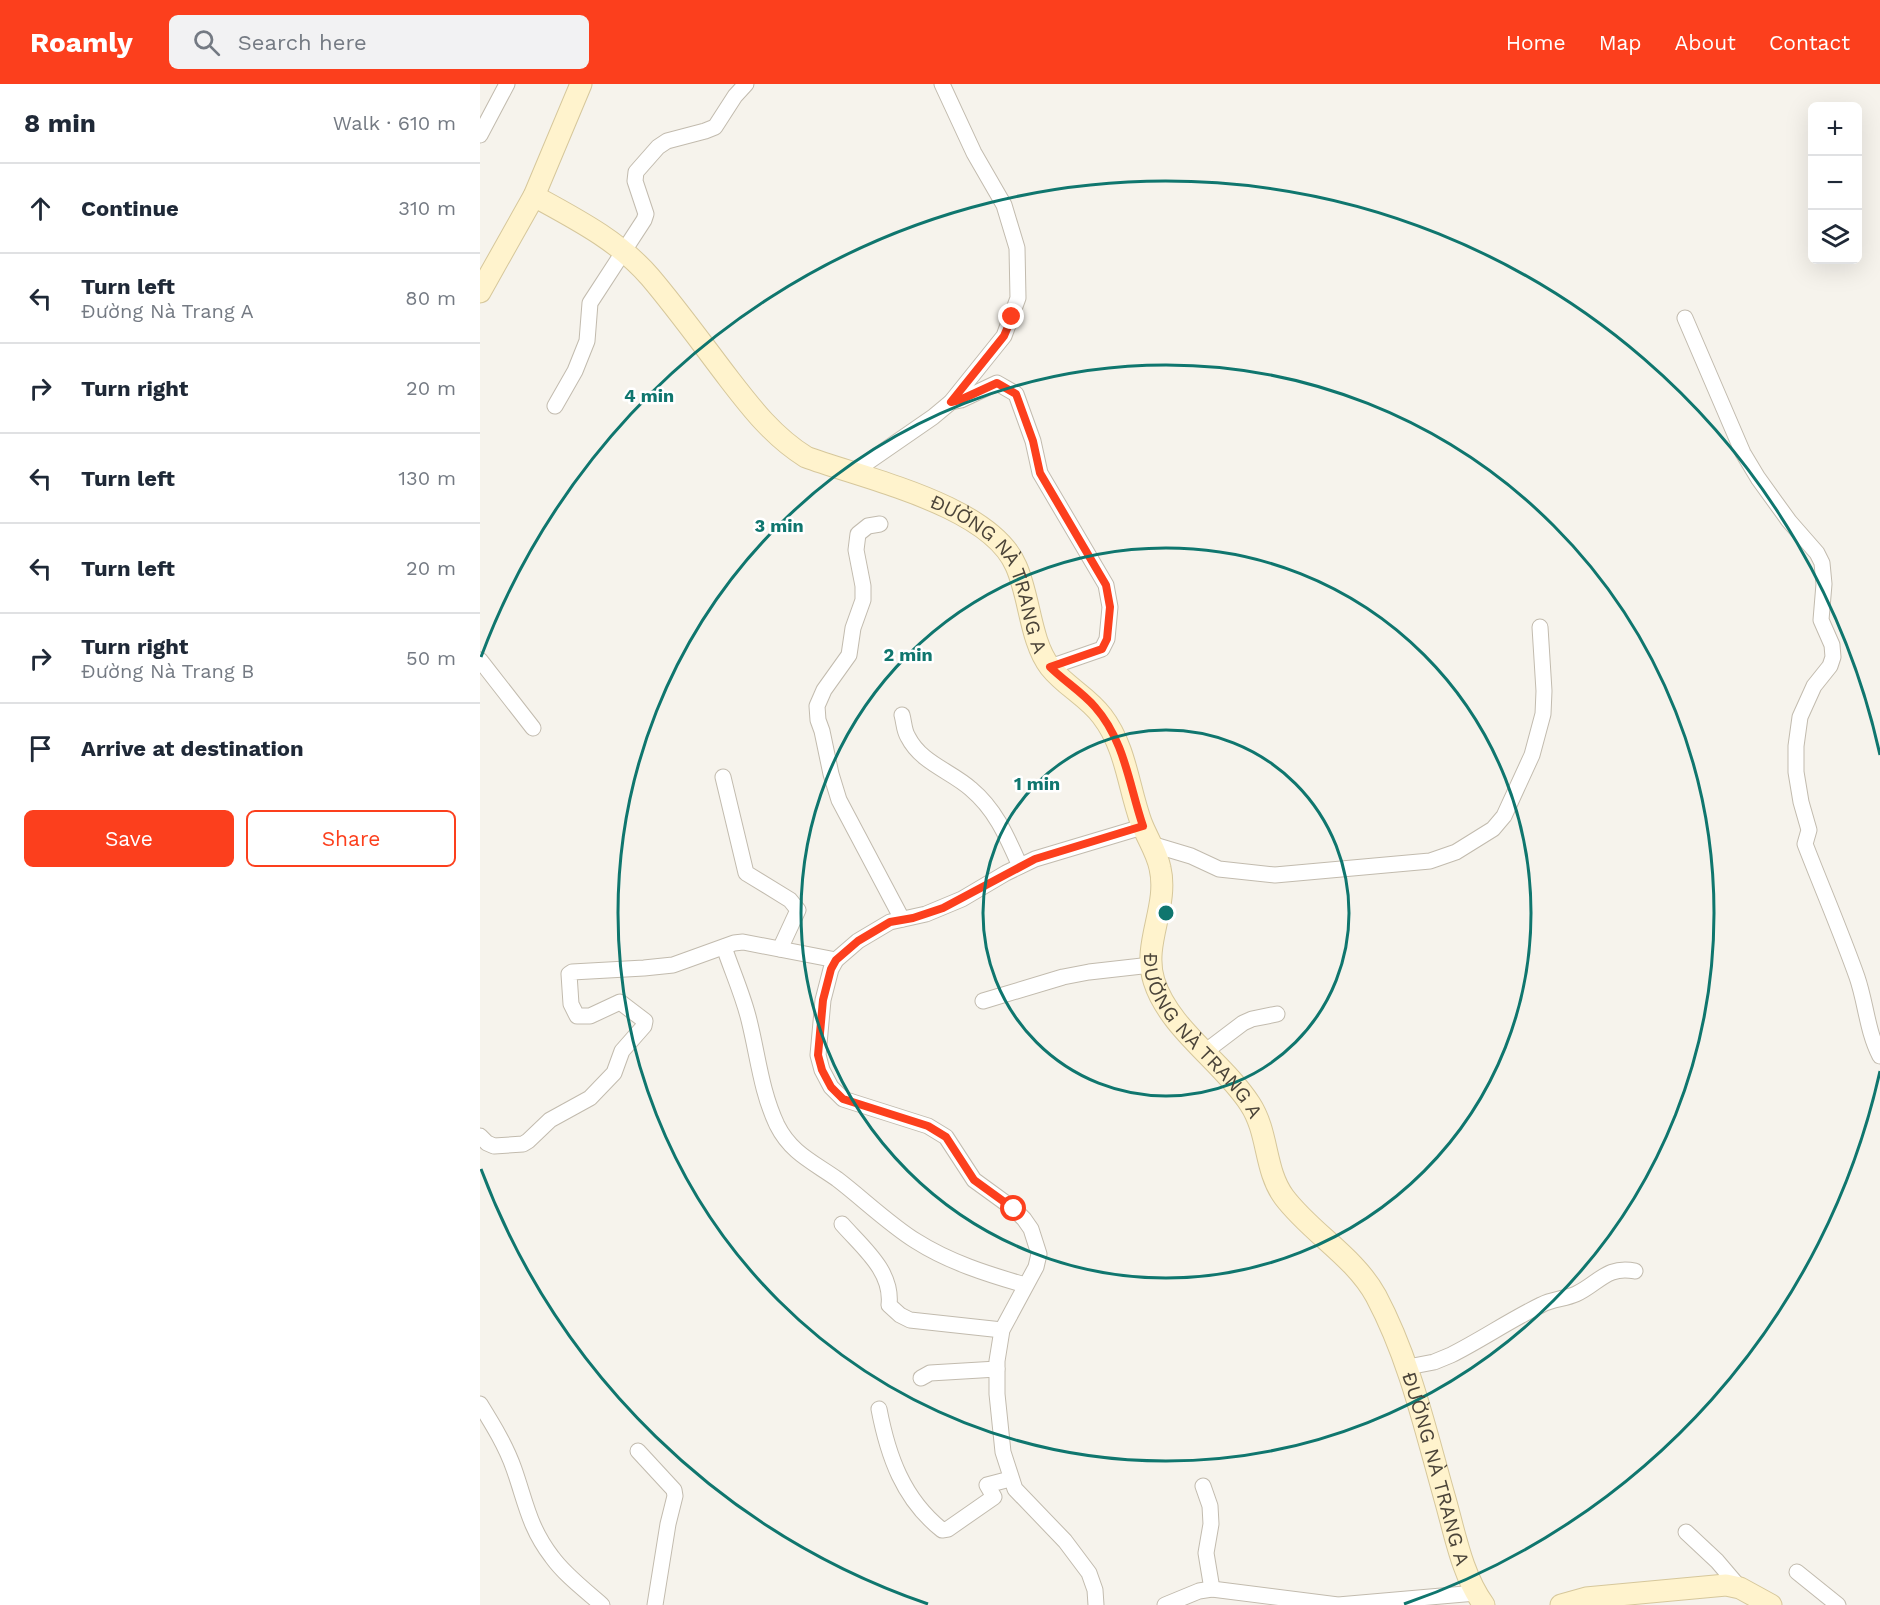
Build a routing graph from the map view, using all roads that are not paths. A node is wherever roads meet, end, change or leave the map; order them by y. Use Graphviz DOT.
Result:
graph roads {
  1 [pos="507,84"];
  2 [pos="581,84"];
  3 [pos="746,84"];
  4 [pos="942,84"];
  5 [pos="480,135"];
  6 [pos="534,196"];
  7 [pos="625,251"];
  8 [pos="480,292"];
  9 [pos="1685,318"];
  10 [pos="951,402"];
  11 [pos="555,406"];
  12 [pos="852,473"];
  13 [pos="880,524"];
  14 [pos="1540,627"];
  15 [pos="480,660"];
  16 [pos="1050,667"];
  17 [pos="902,715"];
  18 [pos="532,728"];
  19 [pos="723,777"];
  20 [pos="1147,835"];
  21 [pos="1020,866"];
  22 [pos="902,920"];
  23 [pos="724,946"];
  24 [pos="780,949"];
  25 [pos="836,960"];
  26 [pos="1150,966"];
  27 [pos="983,1001"];
  28 [pos="1277,1014"];
  29 [pos="1206,1051"];
  30 [pos="1880,1056"];
  31 [pos="480,1136"];
  32 [pos="842,1224"];
  33 [pos="1635,1271"];
  34 [pos="1025,1285"];
  35 [pos="1002,1329"];
  36 [pos="1408,1367"];
  37 [pos="997,1369"];
  38 [pos="921,1378"];
  39 [pos="480,1404"];
  40 [pos="879,1409"];
  41 [pos="638,1451"];
  42 [pos="1010,1479"];
  43 [pos="1203,1486"];
  44 [pos="1686,1532"];
  45 [pos="1797,1572"];
  46 [pos="1740,1588"];
  47 [pos="1212,1589"];
  48 [pos="1480,1599"];
  49 [pos="602,1605"];
  50 [pos="656,1605"];
  51 [pos="1095,1605"];
  52 [pos="1165,1605"];
  53 [pos="1561,1605"];
  54 [pos="1771,1605"];
  55 [pos="1838,1605"];
  1 -- 5 [label="street"];
  2 -- 6 [label="street"];
  3 -- 7 [label="street"];
  4 -- 10 [label="street"];
  6 -- 7 [label="street, ĐƯỜNG NÀ TRANG A"];
  6 -- 8 [label="street"];
  7 -- 11 [label="street"];
  7 -- 12 [label="street, ĐƯỜNG NÀ TRANG A"];
  9 -- 30 [label="street"];
  10 -- 12 [label="street"];
  10 -- 16 [label="street"];
  12 -- 16 [label="street, ĐƯỜNG NÀ TRANG A"];
  13 -- 22 [label="street"];
  14 -- 20 [label="street"];
  15 -- 18 [label="street"];
  16 -- 20 [label="street, ĐƯỜNG NÀ TRANG A"];
  17 -- 21 [label="street"];
  19 -- 24 [label="street"];
  20 -- 21 [label="street"];
  20 -- 26 [label="street, ĐƯỜNG NÀ TRANG A"];
  21 -- 22 [label="street"];
  22 -- 25 [label="street"];
  23 -- 24 [label="street"];
  23 -- 31 [label="street"];
  23 -- 34 [label="street"];
  24 -- 25 [label="street"];
  25 -- 34 [label="street"];
  26 -- 27 [label="street"];
  26 -- 29 [label="street, ĐƯỜNG NÀ TRANG A"];
  28 -- 29 [label="street"];
  29 -- 36 [label="street, ĐƯỜNG NÀ TRANG A"];
  32 -- 35 [label="street"];
  33 -- 36 [label="street"];
  34 -- 35 [label="street"];
  35 -- 37 [label="street"];
  36 -- 48 [label="street, ĐƯỜNG NÀ TRANG A"];
  37 -- 38 [label="street"];
  37 -- 42 [label="street"];
  39 -- 49 [label="street"];
  40 -- 42 [label="street"];
  41 -- 50 [label="street"];
  42 -- 51 [label="street"];
  43 -- 47 [label="street"];
  44 -- 46 [label="street"];
  45 -- 55 [label="street"];
  46 -- 53 [label="street"];
  46 -- 54 [label="street"];
  47 -- 48 [label="street"];
  47 -- 52 [label="street"];
}
